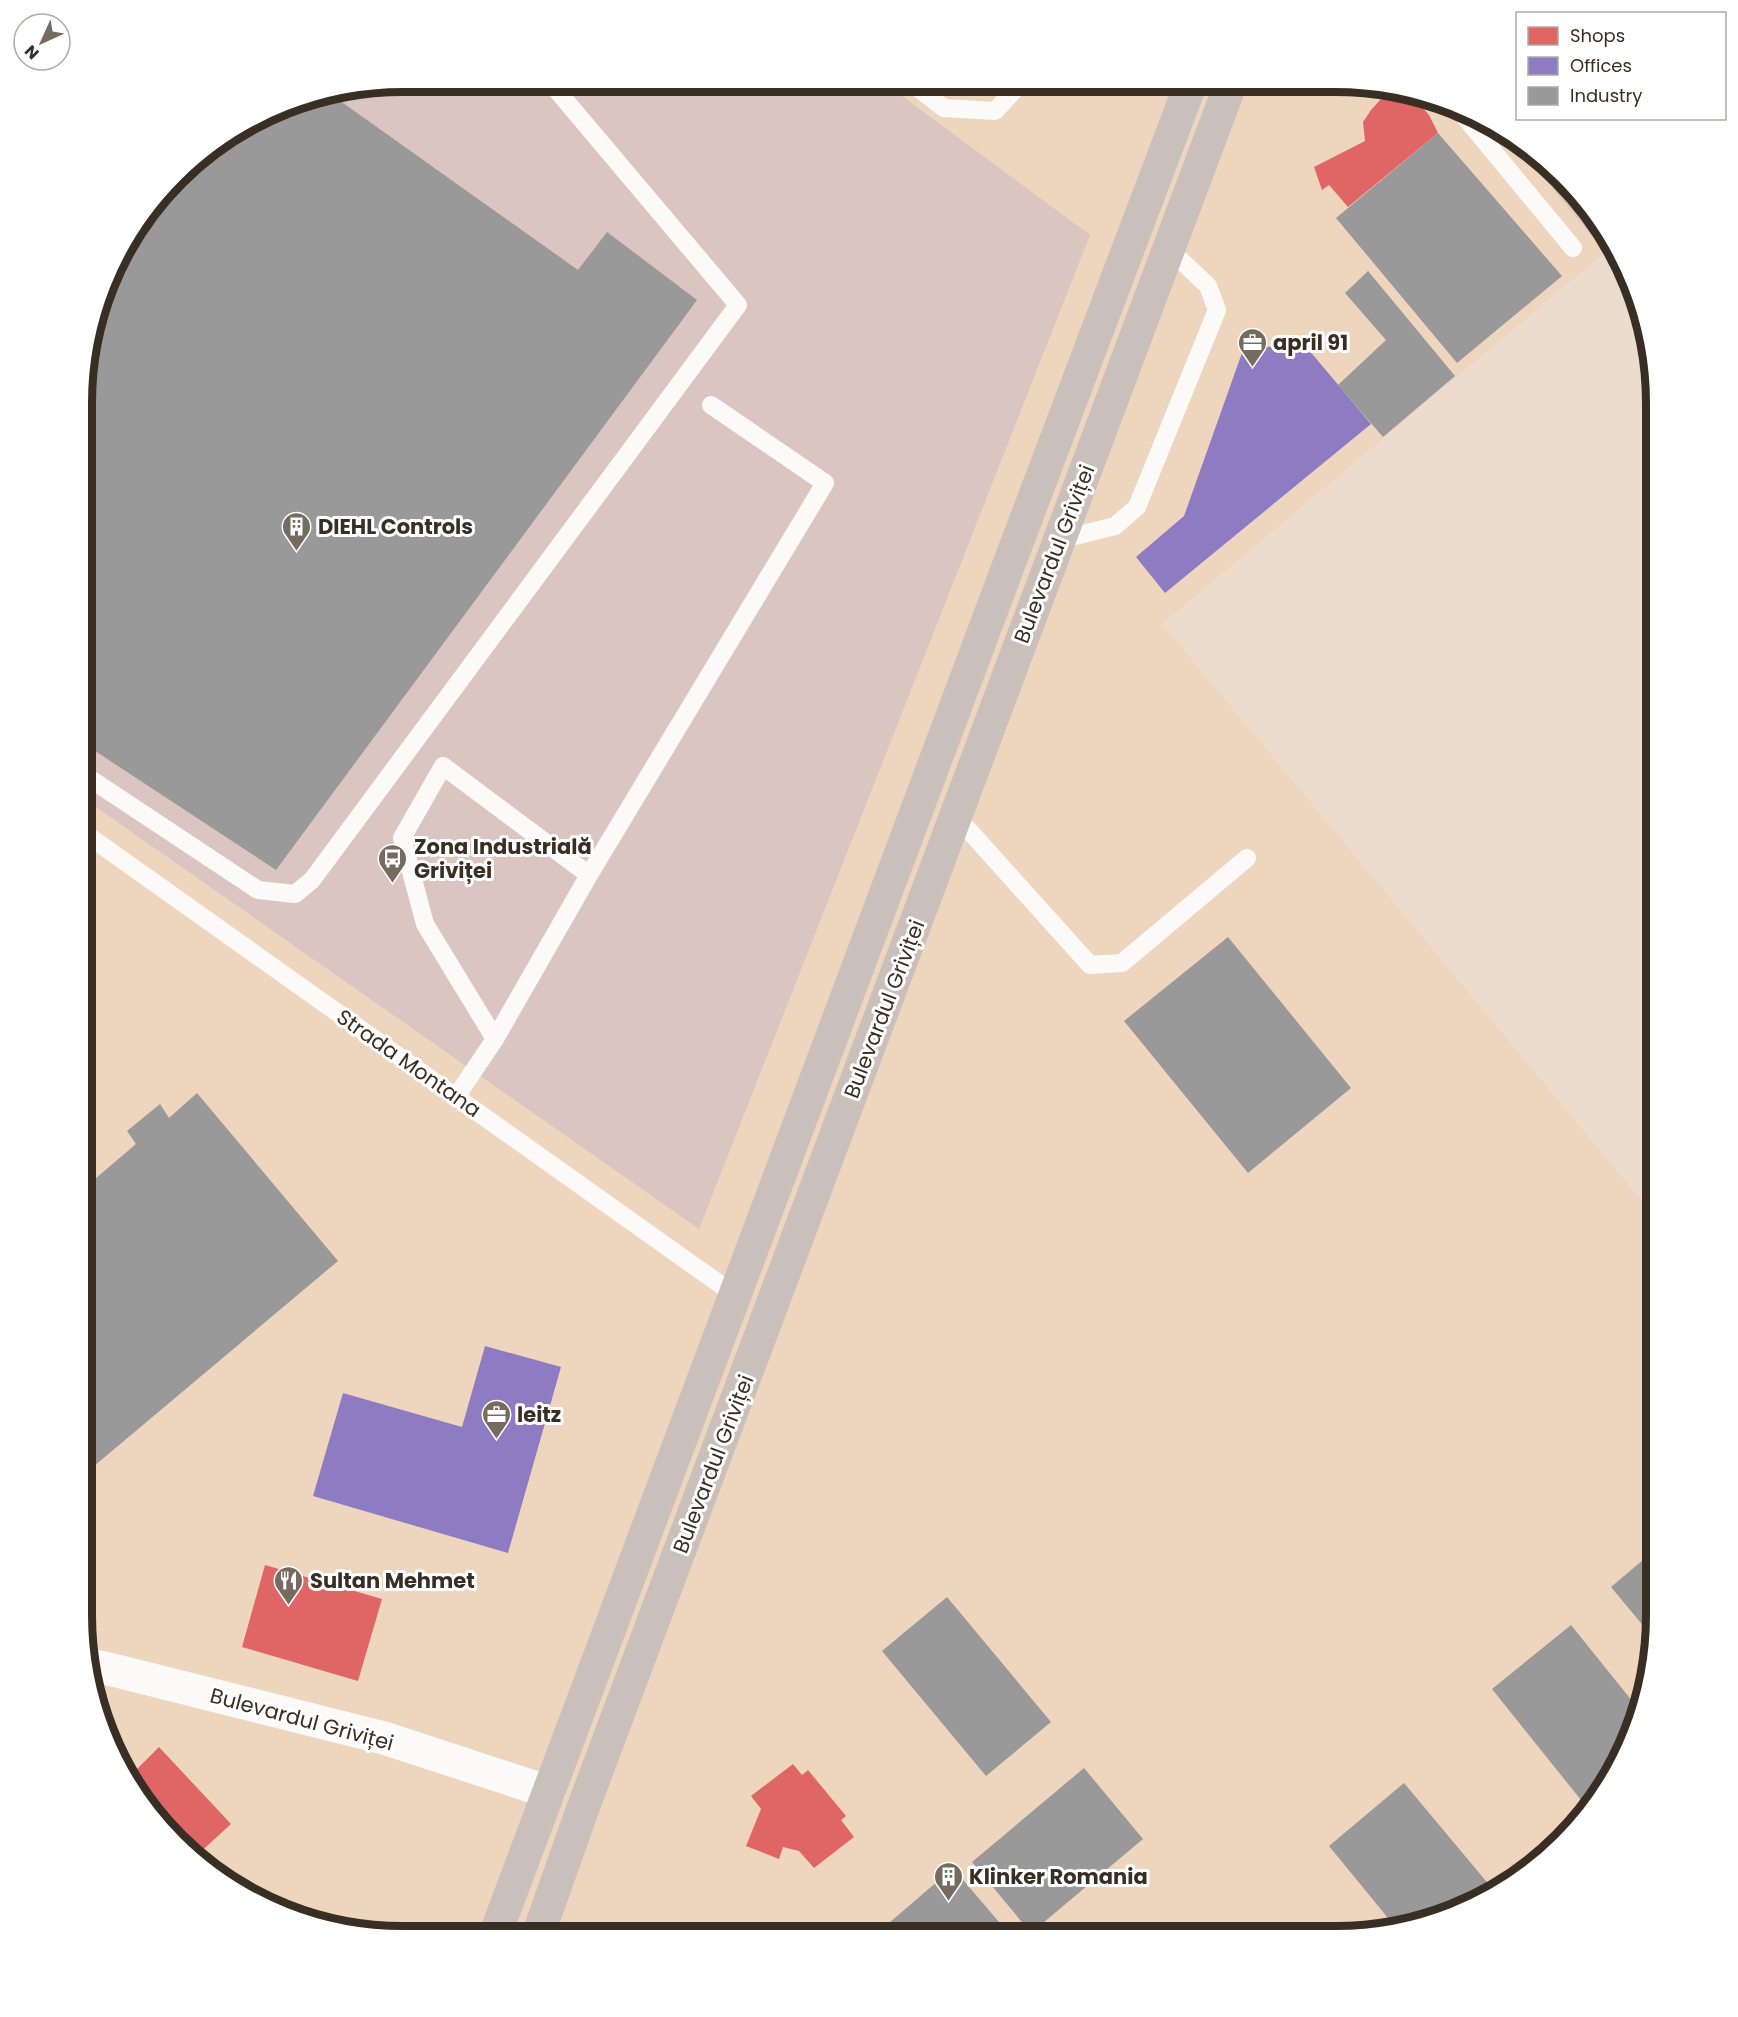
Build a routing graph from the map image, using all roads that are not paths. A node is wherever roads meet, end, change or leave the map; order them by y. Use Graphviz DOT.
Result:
graph roads {
  1 [pos="558,92"];
  2 [pos="923,92"];
  3 [pos="1013,92"];
  4 [pos="1183,92"];
  5 [pos="1228,92"];
  6 [pos="1469,122"];
  7 [pos="1573,248"];
  8 [pos="1169,249"];
  9 [pos="711,405"];
  10 [pos="1059,540"];
  11 [pos="91,779"];
  12 [pos="956,816"];
  13 [pos="91,838"];
  14 [pos="1247,858"];
  15 [pos="589,875"];
  16 [pos="495,1039"];
  17 [pos="456,1097"];
  18 [pos="735,1295"];
  19 [pos="96,1666"];
  20 [pos="549,1792"];
  21 [pos="498,1926"];
  22 [pos="541,1926"];
  1 -- 11 [label="lane"];
  2 -- 3 [label="lane"];
  4 -- 18 [label="main road, Bulevardul Griviței"];
  5 -- 8 [label="main road, Bulevardul Griviței"];
  6 -- 7 [label="lane"];
  8 -- 10 [label="main road, Bulevardul Griviței"];
  8 -- 10 [label="lane"];
  9 -- 15 [label="lane"];
  10 -- 12 [label="main road, Bulevardul Griviței"];
  12 -- 14 [label="lane"];
  12 -- 22 [label="main road, Bulevardul Griviței"];
  13 -- 17 [label="lane, Strada Montana"];
  15 -- 16 [label="lane"];
  15 -- 16 [label="lane"];
  16 -- 17 [label="lane"];
  17 -- 18 [label="lane, Strada Montana"];
  18 -- 20 [label="main road, Bulevardul Griviței"];
  19 -- 20 [label="street, Bulevardul Griviței"];
  20 -- 21 [label="main road, Bulevardul Griviței"];
}
